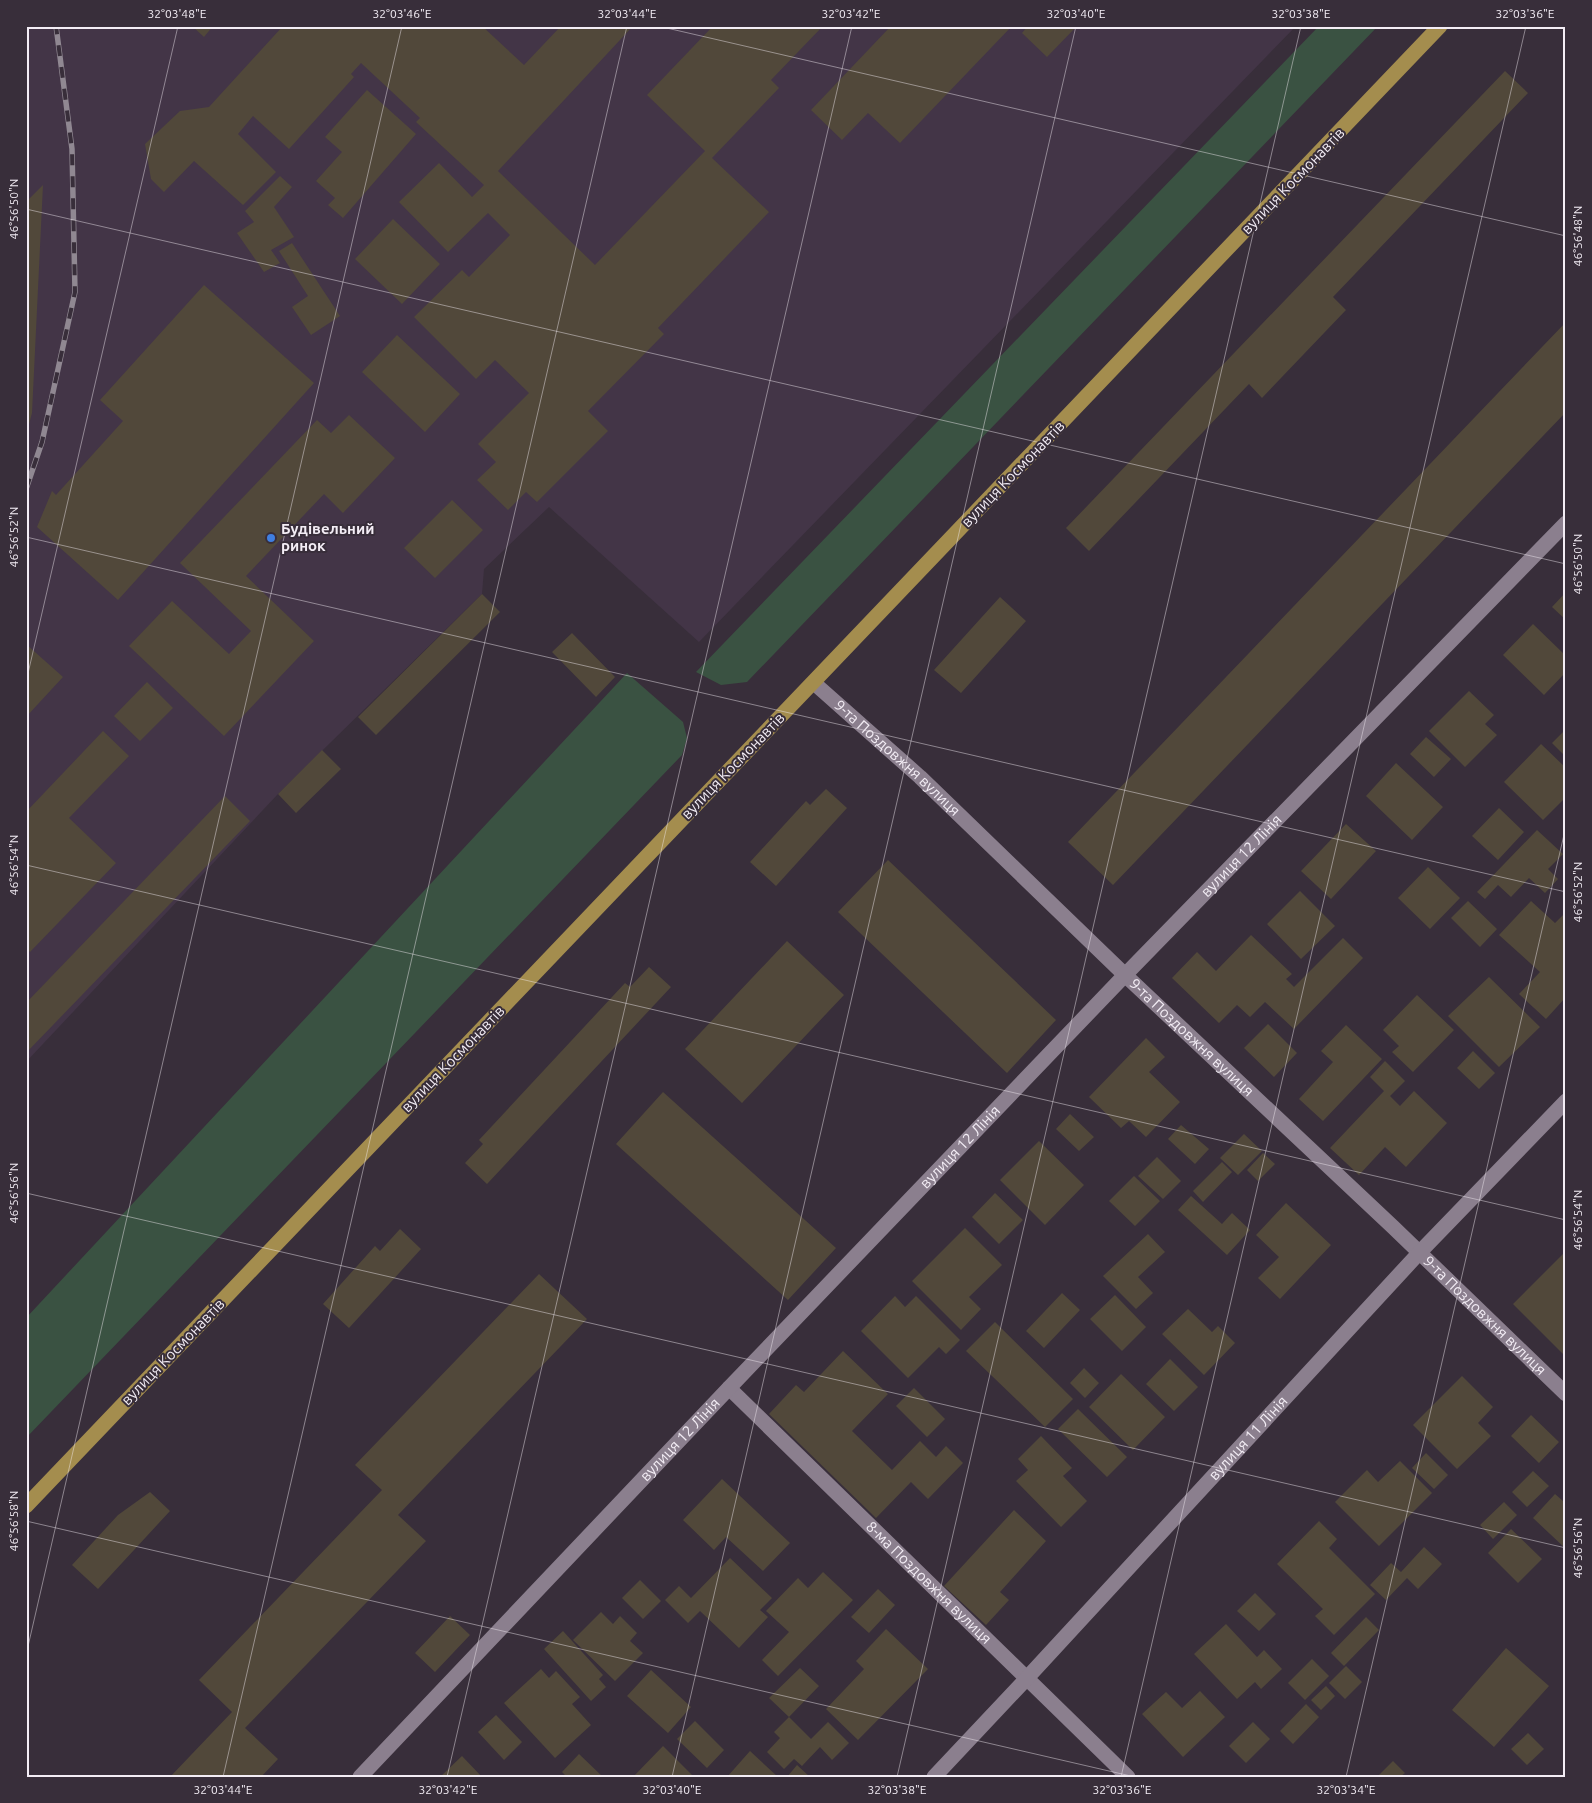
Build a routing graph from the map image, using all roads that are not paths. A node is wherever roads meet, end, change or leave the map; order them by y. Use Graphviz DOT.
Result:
graph roads {
  1 [pos="1440,26"];
  2 [pos="1566,523"];
  3 [pos="814,682"];
  4 [pos="1125,975"];
  5 [pos="1566,1101"];
  6 [pos="1419,1253"];
  7 [pos="729,1388"];
  8 [pos="1566,1394"];
  9 [pos="26,1506"];
  10 [pos="1027,1678"];
  11 [pos="360,1777"];
  12 [pos="934,1777"];
  13 [pos="1128,1777"];
  1 -- 3 [label="main road, вулиця Космонавтів"];
  2 -- 4 [label="street, вулиця 12 Лінія"];
  3 -- 4 [label="street, 9-та Поздовжня вулиця"];
  3 -- 9 [label="main road, вулиця Космонавтів"];
  4 -- 6 [label="street, 9-та Поздовжня вулиця"];
  4 -- 7 [label="street, вулиця 12 Лінія"];
  5 -- 6 [label="street, вулиця 11 Лінія"];
  6 -- 8 [label="street, 9-та Поздовжня вулиця"];
  6 -- 10 [label="street, вулиця 11 Лінія"];
  7 -- 10 [label="street, 8-ма Поздовжня вулиця"];
  7 -- 11 [label="street, вулиця 12 Лінія"];
  10 -- 12 [label="street, вулиця 11 Лінія"];
  10 -- 13 [label="street, 8-ма Поздовжня вулиця"];
}
